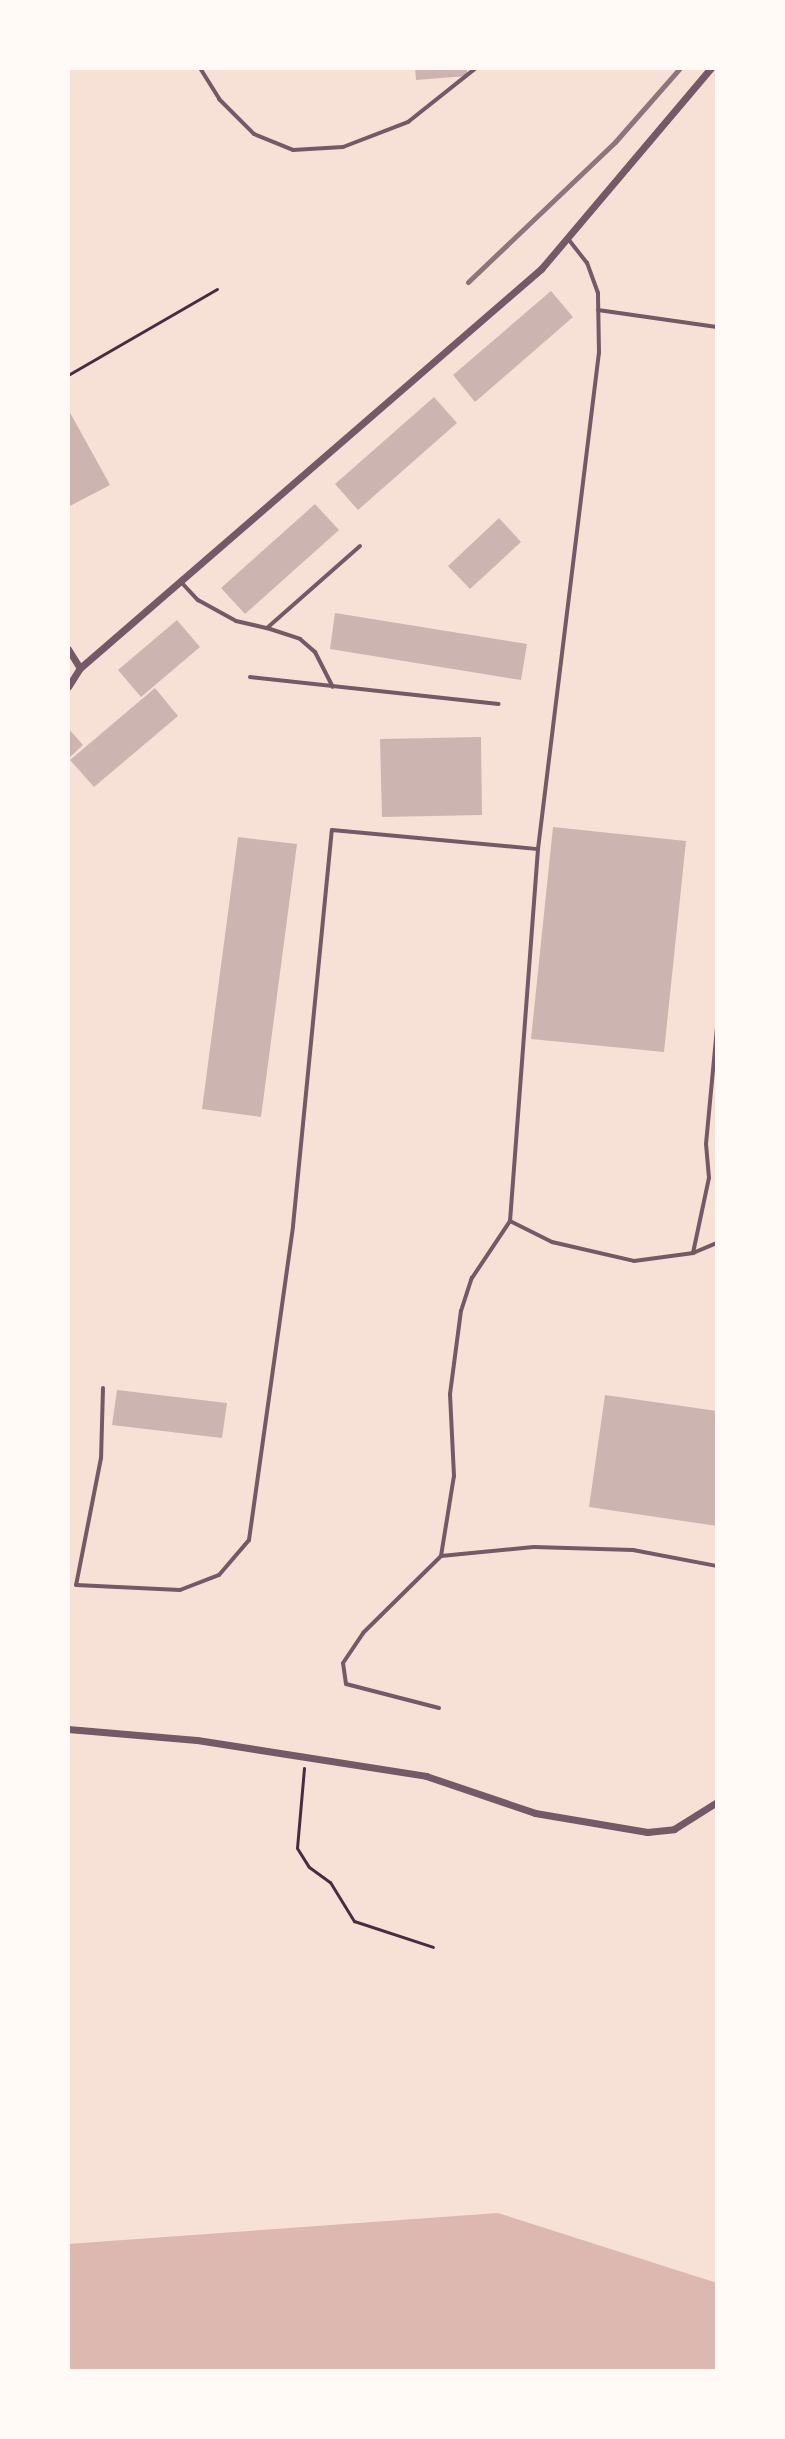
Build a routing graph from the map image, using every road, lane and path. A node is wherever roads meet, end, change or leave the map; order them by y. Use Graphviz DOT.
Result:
graph roads {
  1 [pos="200,68"];
  2 [pos="476,68"];
  3 [pos="711,68"];
  4 [pos="569,240"];
  5 [pos="217,289"];
  6 [pos="598,310"];
  7 [pos="717,327"];
  8 [pos="68,375"];
  9 [pos="360,546"];
  10 [pos="180,581"];
  11 [pos="267,628"];
  12 [pos="68,649"];
  13 [pos="80,668"];
  14 [pos="250,677"];
  15 [pos="68,687"];
  16 [pos="333,687"];
  17 [pos="499,704"];
  18 [pos="538,849"];
  19 [pos="717,1027"];
  20 [pos="510,1221"];
  21 [pos="717,1243"];
  22 [pos="693,1253"];
  23 [pos="103,1388"];
  24 [pos="441,1556"];
  25 [pos="717,1566"];
  26 [pos="439,1708"];
  27 [pos="68,1729"];
  28 [pos="305,1760"];
  29 [pos="717,1802"];
  30 [pos="433,1947"];
  1 -- 2 [label="lane"];
  3 -- 4 [label="street"];
  4 -- 6 [label="lane"];
  4 -- 10 [label="street"];
  5 -- 8 [label="path"];
  6 -- 7 [label="lane"];
  6 -- 18 [label="lane"];
  9 -- 11 [label="lane"];
  10 -- 11 [label="lane"];
  10 -- 13 [label="street"];
  11 -- 16 [label="lane"];
  12 -- 13 [label="street"];
  13 -- 15 [label="street"];
  14 -- 16 [label="lane"];
  16 -- 17 [label="lane"];
  18 -- 20 [label="lane"];
  18 -- 23 [label="lane"];
  19 -- 22 [label="lane"];
  20 -- 22 [label="lane"];
  20 -- 24 [label="lane"];
  21 -- 22 [label="lane"];
  24 -- 25 [label="lane"];
  24 -- 26 [label="lane"];
  27 -- 28 [label="street"];
  28 -- 29 [label="street"];
  28 -- 30 [label="path"];
}
